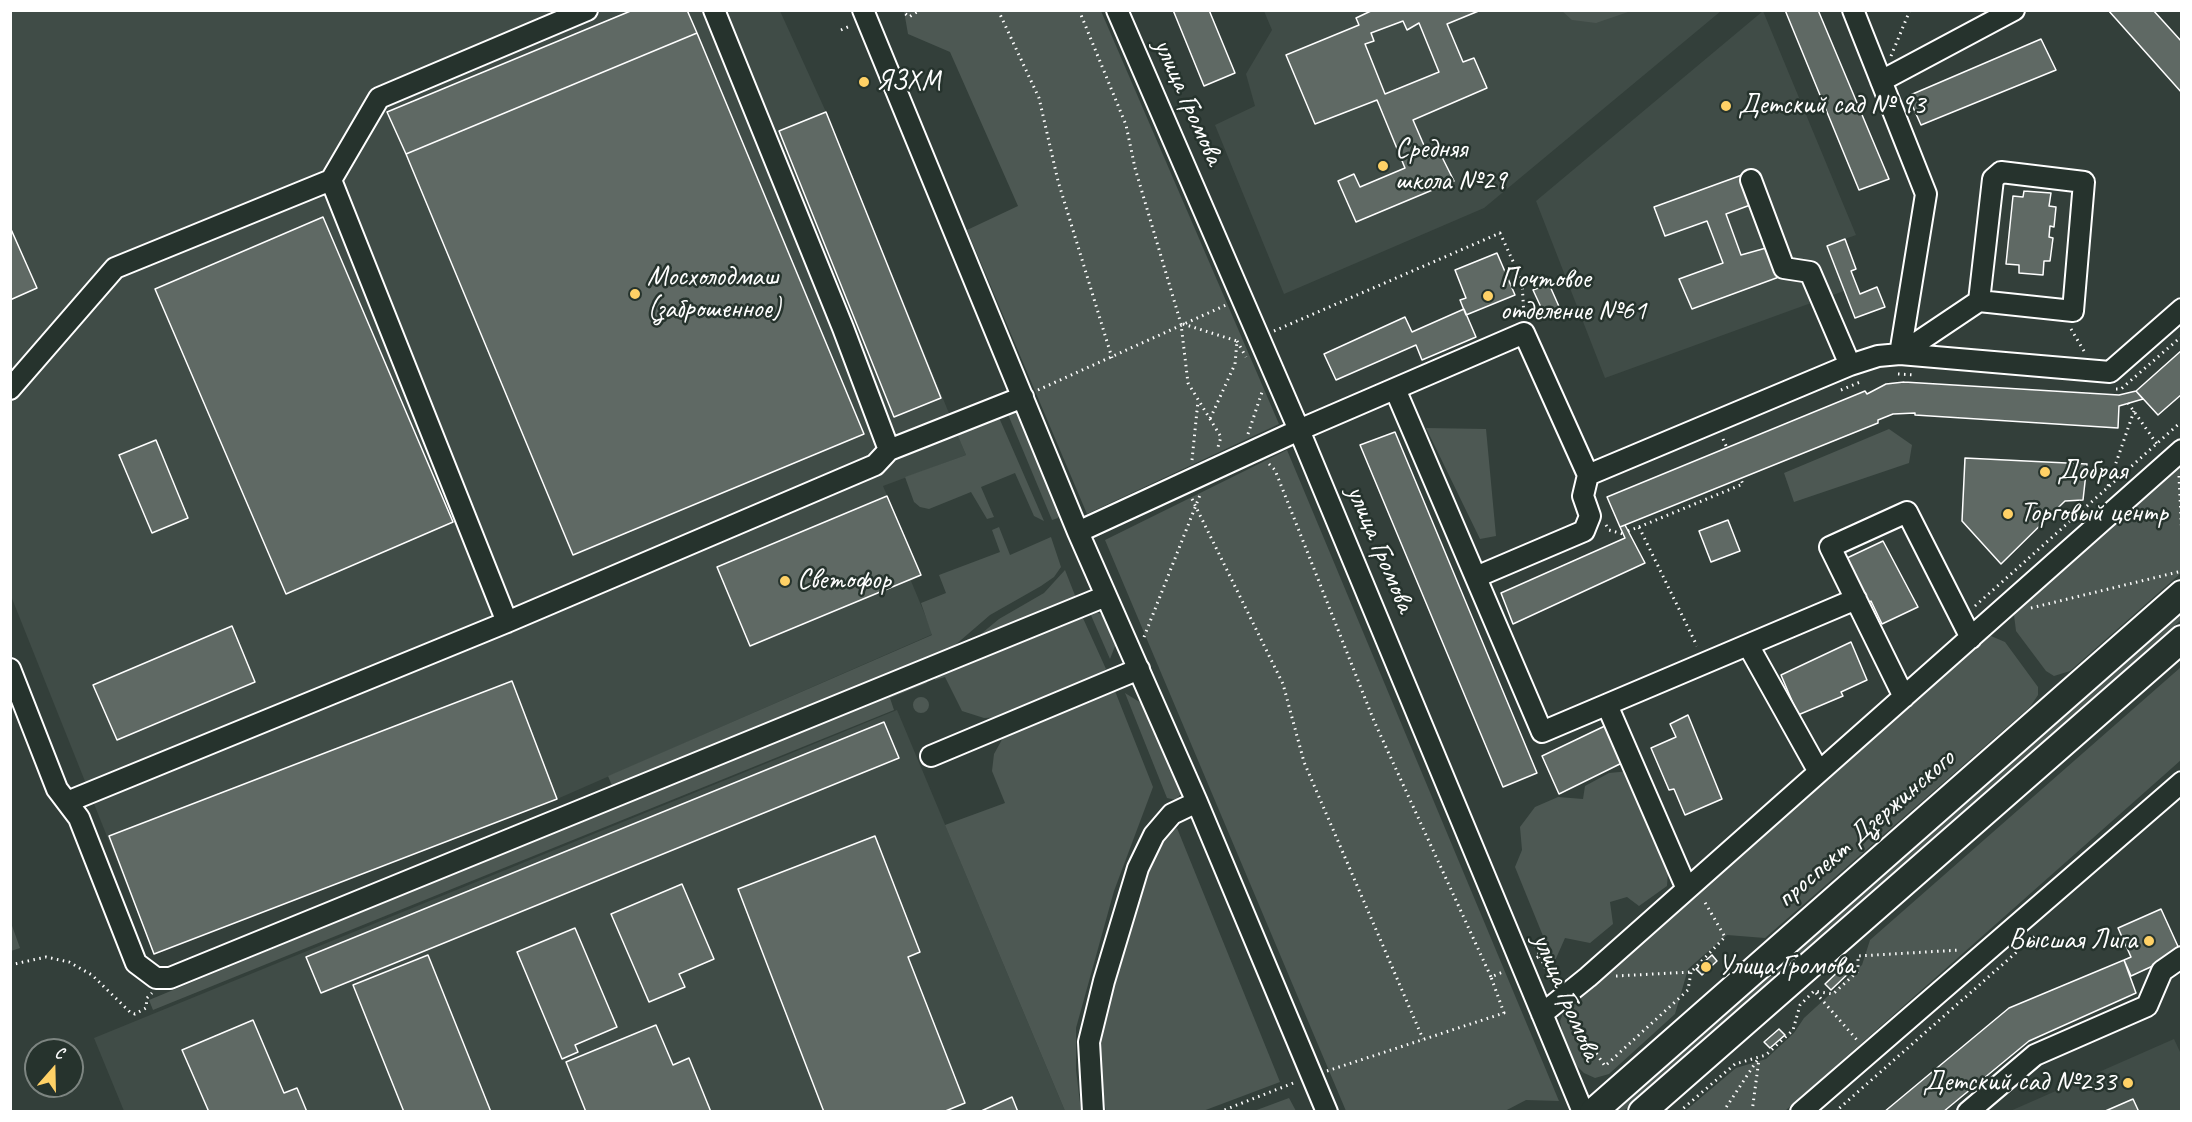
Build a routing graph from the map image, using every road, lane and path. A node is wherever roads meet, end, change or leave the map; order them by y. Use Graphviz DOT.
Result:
graph roads {
  1 [pos="587,10"];
  2 [pos="714,10"];
  3 [pos="901,10"];
  4 [pos="920,10"];
  5 [pos="998,10"];
  6 [pos="1079,10"];
  7 [pos="1117,10"];
  8 [pos="1853,10"];
  9 [pos="1910,10"];
  10 [pos="2014,10"];
  11 [pos="862,11"];
  12 [pos="1881,81"];
  13 [pos="331,180"];
  14 [pos="1751,180"];
  15 [pos="1242,298"];
  16 [pos="1979,301"];
  17 [pos="2181,309"];
  18 [pos="2065,310"];
  19 [pos="1268,321"];
  20 [pos="1181,324"];
  21 [pos="1272,331"];
  22 [pos="1524,333"];
  23 [pos="2181,336"];
  24 [pos="1237,341"];
  25 [pos="1277,342"];
  26 [pos="1900,354"];
  27 [pos="1112,358"];
  28 [pos="1247,359"];
  29 [pos="1850,365"];
  30 [pos="1890,373"];
  31 [pos="1921,376"];
  32 [pos="2110,380"];
  33 [pos="1862,382"];
  34 [pos="1263,387"];
  35 [pos="10,389"];
  36 [pos="1395,389"];
  37 [pos="2121,389"];
  38 [pos="1840,390"];
  39 [pos="2123,394"];
  40 [pos="1023,397"];
  41 [pos="1198,399"];
  42 [pos="2128,403"];
  43 [pos="2134,411"];
  44 [pos="1210,419"];
  45 [pos="2181,421"];
  46 [pos="1299,430"];
  47 [pos="1734,435"];
  48 [pos="1723,439"];
  49 [pos="1712,443"];
  50 [pos="2157,444"];
  51 [pos="1727,448"];
  52 [pos="890,450"];
  53 [pos="1256,450"];
  54 [pos="2181,450"];
  55 [pos="1209,471"];
  56 [pos="2179,471"];
  57 [pos="1588,475"];
  58 [pos="1740,478"];
  59 [pos="1190,481"];
  60 [pos="2107,488"];
  61 [pos="1195,507"];
  62 [pos="1639,527"];
  63 [pos="1628,531"];
  64 [pos="1077,532"];
  65 [pos="2181,538"];
  66 [pos="2181,571"];
  67 [pos="1476,577"];
  68 [pos="2181,594"];
  69 [pos="1106,596"];
  70 [pos="1856,599"];
  71 [pos="2028,609"];
  72 [pos="1961,618"];
  73 [pos="507,621"];
  74 [pos="1971,638"];
  75 [pos="2181,639"];
  76 [pos="1748,645"];
  77 [pos="1705,662"];
  78 [pos="1137,665"];
  79 [pos="10,669"];
  80 [pos="1904,697"];
  81 [pos="1607,705"];
  82 [pos="931,756"];
  83 [pos="1819,772"];
  84 [pos="2181,782"];
  85 [pos="67,802"];
  86 [pos="1197,802"];
  87 [pos="1690,886"];
  88 [pos="2036,934"];
  89 [pos="1535,945"];
  90 [pos="1989,949"];
  91 [pos="2181,957"];
  92 [pos="10,965"];
  93 [pos="1521,965"];
  94 [pos="1690,972"];
  95 [pos="1491,977"];
  96 [pos="1588,977"];
  97 [pos="1814,992"];
  98 [pos="146,1008"];
  99 [pos="1542,1014"];
  100 [pos="1423,1039"];
  101 [pos="1868,1053"];
  102 [pos="1759,1057"];
  103 [pos="1605,1066"];
  104 [pos="1883,1069"];
  105 [pos="1312,1076"];
  106 [pos="1093,1112"];
  107 [pos="1219,1112"];
  108 [pos="1327,1112"];
  109 [pos="1583,1112"];
  110 [pos="1593,1112"];
  111 [pos="1642,1112"];
  112 [pos="1679,1112"];
  113 [pos="1723,1112"];
  114 [pos="1752,1112"];
  115 [pos="1801,1112"];
  116 [pos="1835,1112"];
  117 [pos="1968,1112"];
  1 -- 13 [label="street"];
  2 -- 52 [label="street"];
  3 -- 4 [label="path"];
  5 -- 27 [label="path"];
  6 -- 20 [label="path"];
  7 -- 15 [label="street, улица Громова"];
  8 -- 12 [label="street"];
  9 -- 12 [label="path"];
  10 -- 12 [label="street"];
  11 -- 40 [label="street"];
  12 -- 26 [label="street"];
  13 -- 35 [label="street"];
  13 -- 73 [label="street"];
  14 -- 29 [label="street"];
  15 -- 20 [label="path"];
  15 -- 46 [label="street, улица Громова"];
  16 -- 18 [label="street"];
  16 -- 18 [label="street"];
  16 -- 26 [label="street"];
  17 -- 32 [label="street"];
  18 -- 32 [label="path"];
  19 -- 21 [label="path"];
  20 -- 24 [label="path"];
  20 -- 27 [label="path"];
  20 -- 41 [label="path"];
  21 -- 22 [label="path"];
  21 -- 25 [label="path"];
  22 -- 36 [label="street"];
  22 -- 57 [label="street"];
  23 -- 37 [label="path"];
  24 -- 28 [label="path"];
  24 -- 44 [label="path"];
  26 -- 29 [label="street"];
  26 -- 32 [label="street"];
  27 -- 40 [label="path"];
  29 -- 57 [label="street"];
  30 -- 31 [label="path"];
  32 -- 37 [label="path"];
  33 -- 38 [label="path"];
  34 -- 53 [label="path"];
  36 -- 46 [label="street"];
  36 -- 67 [label="street"];
  37 -- 39 [label="path"];
  40 -- 52 [label="street"];
  40 -- 64 [label="street"];
  41 -- 44 [label="path"];
  41 -- 59 [label="path"];
  42 -- 43 [label="path"];
  43 -- 50 [label="path"];
  43 -- 60 [label="path"];
  44 -- 55 [label="path"];
  45 -- 50 [label="path"];
  46 -- 53 [label="street"];
  46 -- 93 [label="street, улица Громова"];
  47 -- 48 [label="path"];
  48 -- 49 [label="path"];
  48 -- 51 [label="path"];
  50 -- 60 [label="path"];
  52 -- 73 [label="street"];
  53 -- 55 [label="street"];
  53 -- 95 [label="path"];
  54 -- 74 [label="street"];
  55 -- 59 [label="street"];
  55 -- 61 [label="path"];
  56 -- 65 [label="path"];
  57 -- 67 [label="street"];
  58 -- 62 [label="path"];
  59 -- 61 [label="path"];
  59 -- 64 [label="street"];
  60 -- 72 [label="path"];
  61 -- 78 [label="path"];
  61 -- 100 [label="path"];
  62 -- 63 [label="path"];
  62 -- 77 [label="path"];
  64 -- 69 [label="street"];
  66 -- 71 [label="path"];
  67 -- 81 [label="street"];
  68 -- 110 [label="main road, проспект Дзержинского"];
  69 -- 78 [label="street"];
  69 -- 85 [label="street"];
  70 -- 72 [label="street"];
  70 -- 76 [label="street"];
  70 -- 80 [label="street"];
  72 -- 74 [label="street"];
  73 -- 85 [label="street"];
  74 -- 80 [label="street"];
  75 -- 111 [label="main road"];
  76 -- 77 [label="street"];
  76 -- 83 [label="street"];
  77 -- 81 [label="street"];
  78 -- 82 [label="street"];
  78 -- 86 [label="street"];
  79 -- 85 [label="street"];
  80 -- 83 [label="street"];
  81 -- 87 [label="street"];
  83 -- 87 [label="street"];
  84 -- 90 [label="street"];
  86 -- 105 [label="street"];
  86 -- 106 [label="street"];
  87 -- 94 [label="path"];
  87 -- 96 [label="street"];
  88 -- 104 [label="path"];
  89 -- 93 [label="path"];
  90 -- 97 [label="path"];
  90 -- 101 [label="street"];
  91 -- 117 [label="street"];
  92 -- 98 [label="path"];
  93 -- 95 [label="path"];
  93 -- 99 [label="street, улица Громова"];
  94 -- 96 [label="path"];
  94 -- 103 [label="path"];
  95 -- 100 [label="path"];
  96 -- 99 [label="street"];
  97 -- 101 [label="path"];
  97 -- 102 [label="path"];
  99 -- 109 [label="street, улица Громова"];
  100 -- 105 [label="path"];
  101 -- 104 [label="path"];
  101 -- 115 [label="street"];
  102 -- 112 [label="path"];
  102 -- 113 [label="path"];
  102 -- 114 [label="path"];
  104 -- 116 [label="path"];
  105 -- 107 [label="path"];
  105 -- 108 [label="street"];
}
